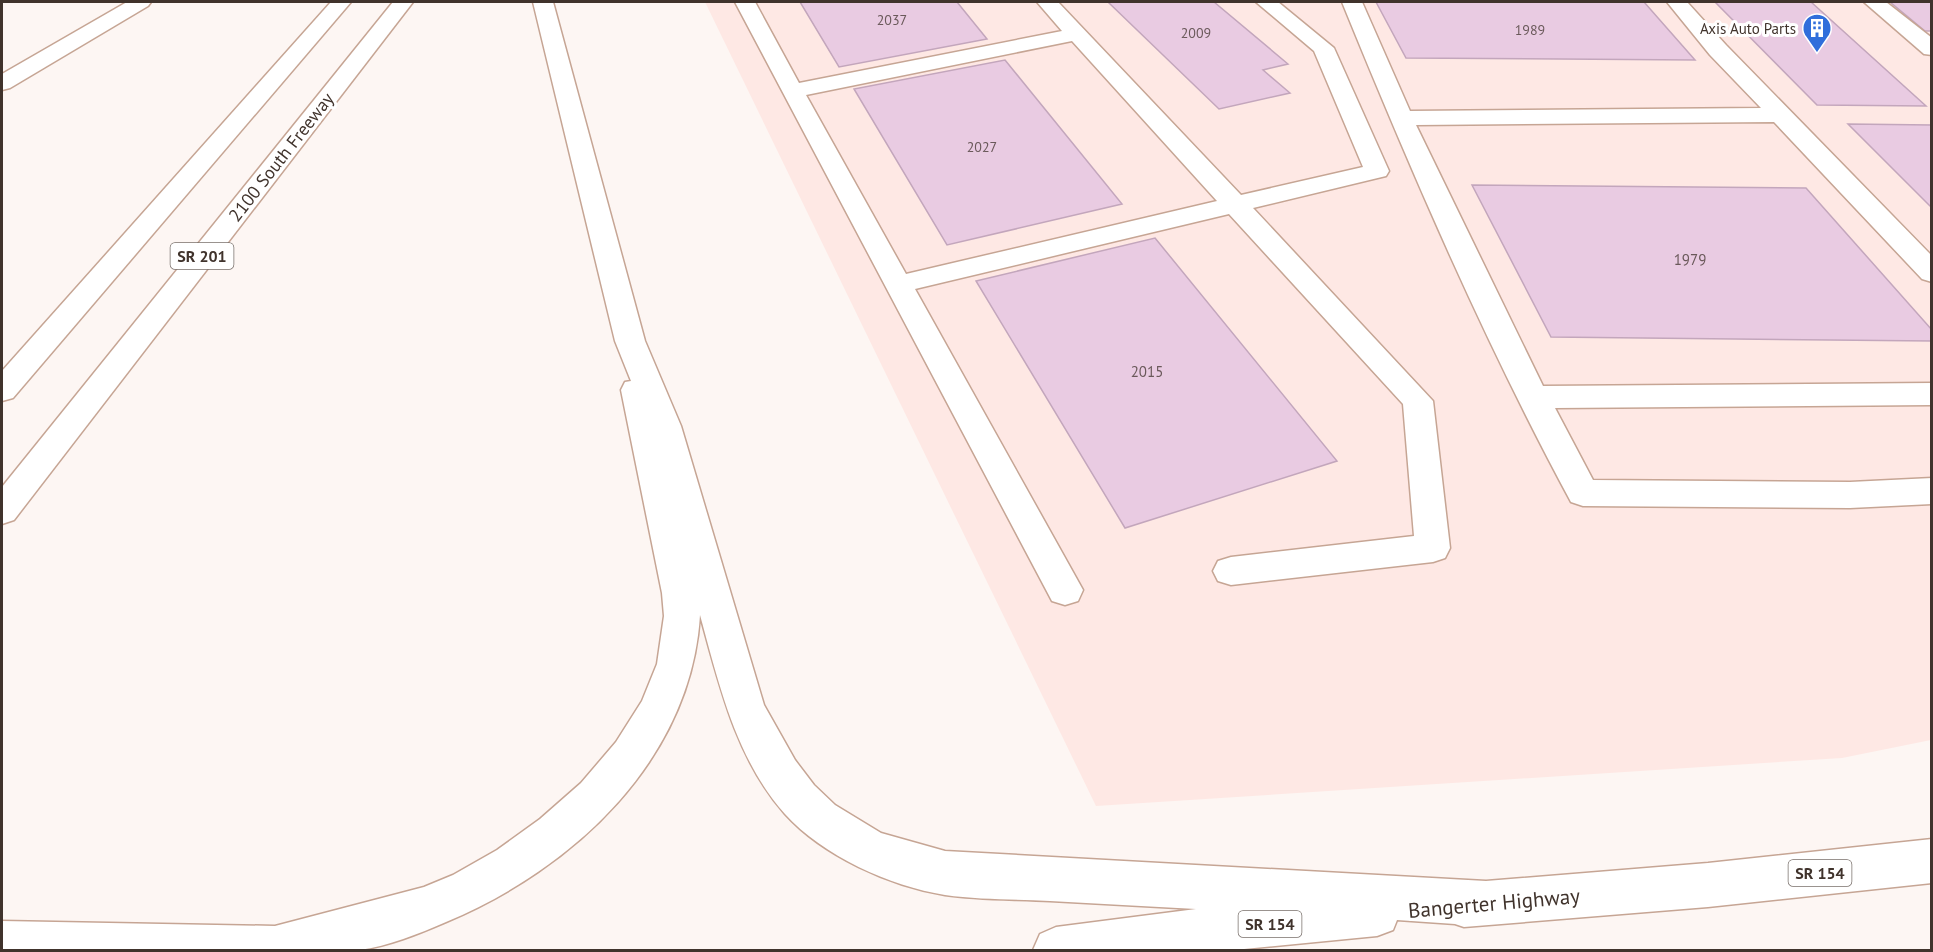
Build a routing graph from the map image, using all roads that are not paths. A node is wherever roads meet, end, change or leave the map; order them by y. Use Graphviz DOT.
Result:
graph roads {
  1 [pos="141,2"];
  2 [pos="341,2"];
  3 [pos="404,2"];
  4 [pos="543,2"];
  5 [pos="745,2"];
  6 [pos="1047,2"];
  7 [pos="1266,2"];
  8 [pos="1352,2"];
  9 [pos="1677,2"];
  10 [pos="1874,2"];
  11 [pos="1077,34"];
  12 [pos="1932,50"];
  13 [pos="2,83"];
  14 [pos="792,91"];
  15 [pos="1780,115"];
  16 [pos="1400,118"];
  17 [pos="1234,202"];
  18 [pos="1932,273"];
  19 [pos="898,284"];
  20 [pos="630,341"];
  21 [pos="2,390"];
  22 [pos="1932,394"];
  23 [pos="1533,397"];
  24 [pos="1932,491"];
  25 [pos="2,511"];
  26 [pos="1231,571"];
  27 [pos="1065,590"];
  28 [pos="1932,861"];
  29 [pos="1485,903"];
  30 [pos="2,944"];
  31 [pos="279,947"];
  32 [pos="326,951"];
  33 [pos="1056,951"];
  1 -- 13 [label="main road"];
  2 -- 21 [label="main road"];
  3 -- 25 [label="main road, 2100 South Freeway / SR 201"];
  4 -- 20 [label="main road"];
  5 -- 14 [label="main road"];
  6 -- 11 [label="main road"];
  7 -- 17 [label="main road"];
  8 -- 16 [label="main road"];
  9 -- 15 [label="main road"];
  10 -- 12 [label="main road"];
  11 -- 14 [label="main road"];
  11 -- 17 [label="main road"];
  14 -- 19 [label="main road"];
  15 -- 16 [label="main road"];
  15 -- 18 [label="main road"];
  16 -- 23 [label="main road"];
  17 -- 19 [label="main road"];
  17 -- 26 [label="main road"];
  19 -- 27 [label="main road"];
  20 -- 29 [label="main road"];
  20 -- 31 [label="main road"];
  22 -- 23 [label="main road"];
  23 -- 24 [label="main road"];
  28 -- 29 [label="main road, Bangerter Highway / SR 154"];
  29 -- 33 [label="main road, Bangerter Highway / SR 154"];
  30 -- 31 [label="main road"];
  31 -- 32 [label="main road"];
}
